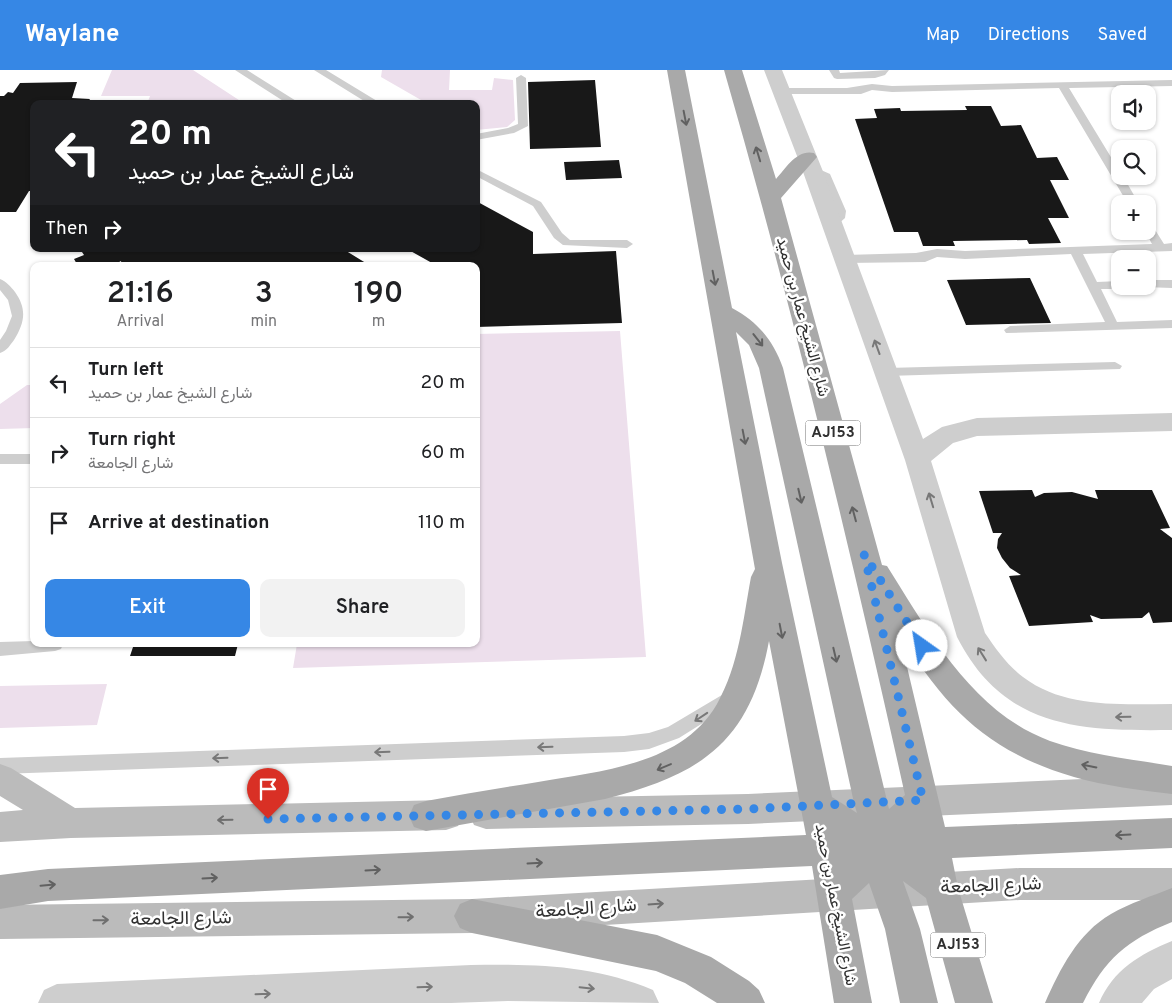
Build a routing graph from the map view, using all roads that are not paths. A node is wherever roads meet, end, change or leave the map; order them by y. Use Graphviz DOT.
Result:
graph roads {
  1 [pos="240,70"];
  2 [pos="320,70"];
  3 [pos="676,70"];
  4 [pos="733,70"];
  5 [pos="884,70"];
  6 [pos="836,73"];
  7 [pos="521,78"];
  8 [pos="776,81"];
  9 [pos="1172,83"];
  10 [pos="1062,85"];
  11 [pos="846,90"];
  12 [pos="289,100"];
  13 [pos="370,100"];
  14 [pos="480,136"];
  15 [pos="810,163"];
  16 [pos="480,174"];
  17 [pos="1129,195"];
  18 [pos="771,197"];
  19 [pos="1156,236"];
  20 [pos="627,244"];
  21 [pos="1166,247"];
  22 [pos="1075,250"];
  23 [pos="845,259"];
  24 [pos="0,283"];
  25 [pos="1156,284"];
  26 [pos="1172,284"];
  27 [pos="1111,285"];
  28 [pos="1092,286"];
  29 [pos="720,310"];
  30 [pos="1172,324"];
  31 [pos="1113,326"];
  32 [pos="1010,330"];
  33 [pos="0,349"];
  34 [pos="1115,366"];
  35 [pos="887,372"];
  36 [pos="1172,422"];
  37 [pos="30,459"];
  38 [pos="0,460"];
  39 [pos="918,460"];
  40 [pos="864,554"];
  41 [pos="768,563"];
  42 [pos="37,647"];
  43 [pos="0,649"];
  44 [pos="741,689"];
  45 [pos="1172,716"];
  46 [pos="0,766"];
  47 [pos="0,778"];
  48 [pos="1172,780"];
  49 [pos="1172,790"];
  50 [pos="923,800"];
  51 [pos="816,805"];
  52 [pos="426,816"];
  53 [pos="71,823"];
  54 [pos="0,827"];
  55 [pos="1172,833"];
  56 [pos="877,837"];
  57 [pos="932,843"];
  58 [pos="826,850"];
  59 [pos="1172,884"];
  60 [pos="941,888"];
  61 [pos="891,891"];
  62 [pos="0,892"];
  63 [pos="834,894"];
  64 [pos="1172,906"];
  65 [pos="472,916"];
  66 [pos="0,922"];
  67 [pos="1172,959"];
  68 [pos="123,1001"];
  69 [pos="57,1003"];
  70 [pos="640,1003"];
  71 [pos="746,1003"];
  72 [pos="853,1003"];
  73 [pos="919,1003"];
  74 [pos="974,1003"];
  75 [pos="1064,1003"];
  76 [pos="1118,1003"];
  1 -- 12 [label="lane"];
  2 -- 13 [label="lane"];
  3 -- 29 [label="main road, شارع الشيخ عمار بن حميد, one-way"];
  18 -- 4 [label="main road, شارع الشيخ عمار بن حميد / AJ153, one-way"];
  5 -- 6 [label="lane"];
  6 -- 11 [label="lane"];
  7 -- 14 [label="lane"];
  8 -- 11 [label="lane"];
  8 -- 15 [label="street"];
  9 -- 10 [label="lane"];
  10 -- 11 [label="lane"];
  10 -- 17 [label="lane"];
  15 -- 18 [label="main road"];
  15 -- 23 [label="street"];
  16 -- 20 [label="lane"];
  40 -- 18 [label="main road, شارع الشيخ عمار بن حميد / AJ153, one-way"];
  19 -- 21 [label="lane"];
  21 -- 22 [label="lane"];
  22 -- 23 [label="lane"];
  22 -- 28 [label="lane"];
  35 -- 23 [label="street, one-way"];
  24 -- 33 [label="lane"];
  25 -- 26 [label="lane"];
  27 -- 28 [label="lane"];
  28 -- 31 [label="lane"];
  29 -- 41 [label="main road, شارع الشيخ عمار بن حميد, one-way"];
  29 -- 56 [label="main road, one-way"];
  30 -- 31 [label="lane"];
  31 -- 32 [label="lane"];
  34 -- 35 [label="lane"];
  35 -- 39 [label="street"];
  36 -- 39 [label="street"];
  37 -- 38 [label="lane"];
  45 -- 39 [label="street, one-way"];
  48 -- 40 [label="main road, one-way"];
  40 -- 50 [label="main road, شارع الشيخ عمار بن حميد / AJ153"];
  41 -- 44 [label="main road"];
  41 -- 51 [label="main road, شارع الشيخ عمار بن حميد, one-way"];
  42 -- 43 [label="lane"];
  44 -- 46 [label="lane, one-way"];
  44 -- 52 [label="main road, one-way"];
  47 -- 53 [label="main road"];
  49 -- 50 [label="main road"];
  50 -- 56 [label="main road"];
  50 -- 57 [label="main road, شارع الشيخ عمار بن حميد / AJ153"];
  51 -- 52 [label="main road"];
  51 -- 56 [label="main road"];
  51 -- 58 [label="main road, شارع الشيخ عمار بن حميد"];
  52 -- 53 [label="main road, one-way"];
  53 -- 54 [label="main road"];
  55 -- 57 [label="main road, one-way"];
  56 -- 57 [label="main road"];
  56 -- 58 [label="main road"];
  56 -- 60 [label="main road"];
  56 -- 61 [label="main road"];
  56 -- 63 [label="main road"];
  57 -- 60 [label="main road, شارع الشيخ عمار بن حميد / AJ153"];
  62 -- 58 [label="main road, one-way"];
  58 -- 63 [label="main road, شارع الشيخ عمار بن حميد"];
  59 -- 60 [label="main road, شارع الجامعة"];
  60 -- 61 [label="main road, شارع الجامعة"];
  60 -- 74 [label="main road, شارع الشيخ عمار بن حميد / AJ153"];
  61 -- 63 [label="main road, شارع الجامعة"];
  61 -- 73 [label="main road"];
  65 -- 63 [label="main road, شارع الجامعة, one-way"];
  63 -- 72 [label="main road, شارع الشيخ عمار بن حميد"];
  64 -- 75 [label="main road"];
  66 -- 65 [label="main road, شارع الجامعة, one-way"];
  65 -- 71 [label="main road"];
  67 -- 76 [label="street"];
  68 -- 69 [label="street"];
  68 -- 70 [label="street, one-way"];
}
